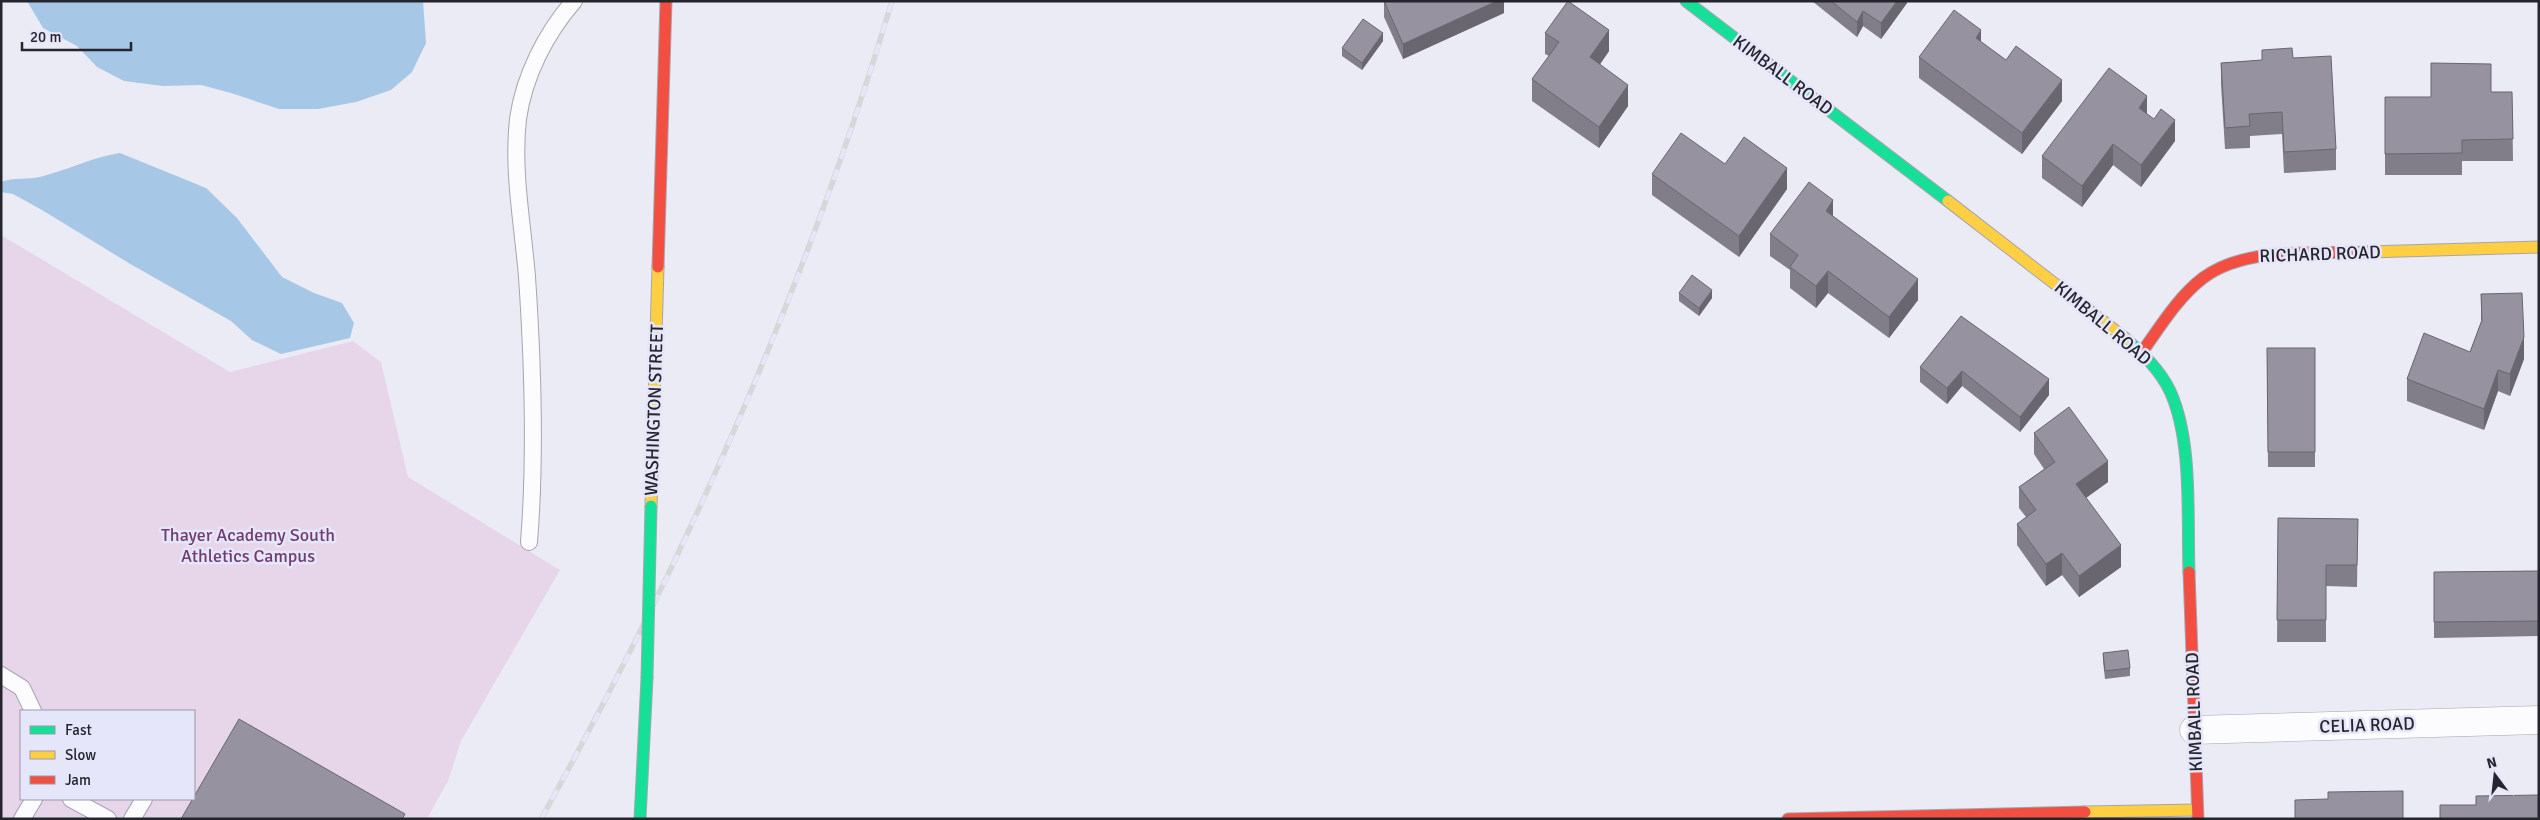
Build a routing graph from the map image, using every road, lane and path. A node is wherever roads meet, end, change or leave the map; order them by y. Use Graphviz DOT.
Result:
graph roads {
  1 [pos="574,1"];
  2 [pos="666,1"];
  3 [pos="1686,1"];
  4 [pos="2539,247"];
  5 [pos="2142,352"];
  6 [pos="529,542"];
  7 [pos="1,675"];
  8 [pos="33,710"];
  9 [pos="2539,720"];
  10 [pos="2194,730"];
  11 [pos="33,800"];
  12 [pos="73,800"];
  13 [pos="143,800"];
  14 [pos="2197,814"];
  15 [pos="22,819"];
  16 [pos="108,819"];
  17 [pos="132,819"];
  18 [pos="640,819"];
  19 [pos="1788,819"];
  1 -- 6 [label="lane"];
  2 -- 18 [label="street, WASHINGTON STREET, bridge"];
  3 -- 5 [label="street, KIMBALL ROAD"];
  4 -- 5 [label="street, RICHARD ROAD"];
  5 -- 10 [label="street, KIMBALL ROAD"];
  7 -- 8 [label="lane"];
  9 -- 10 [label="street, CELIA ROAD"];
  10 -- 14 [label="street, KIMBALL ROAD"];
  11 -- 15 [label="lane"];
  12 -- 16 [label="lane"];
  13 -- 17 [label="lane"];
  14 -- 19 [label="street"];
}
